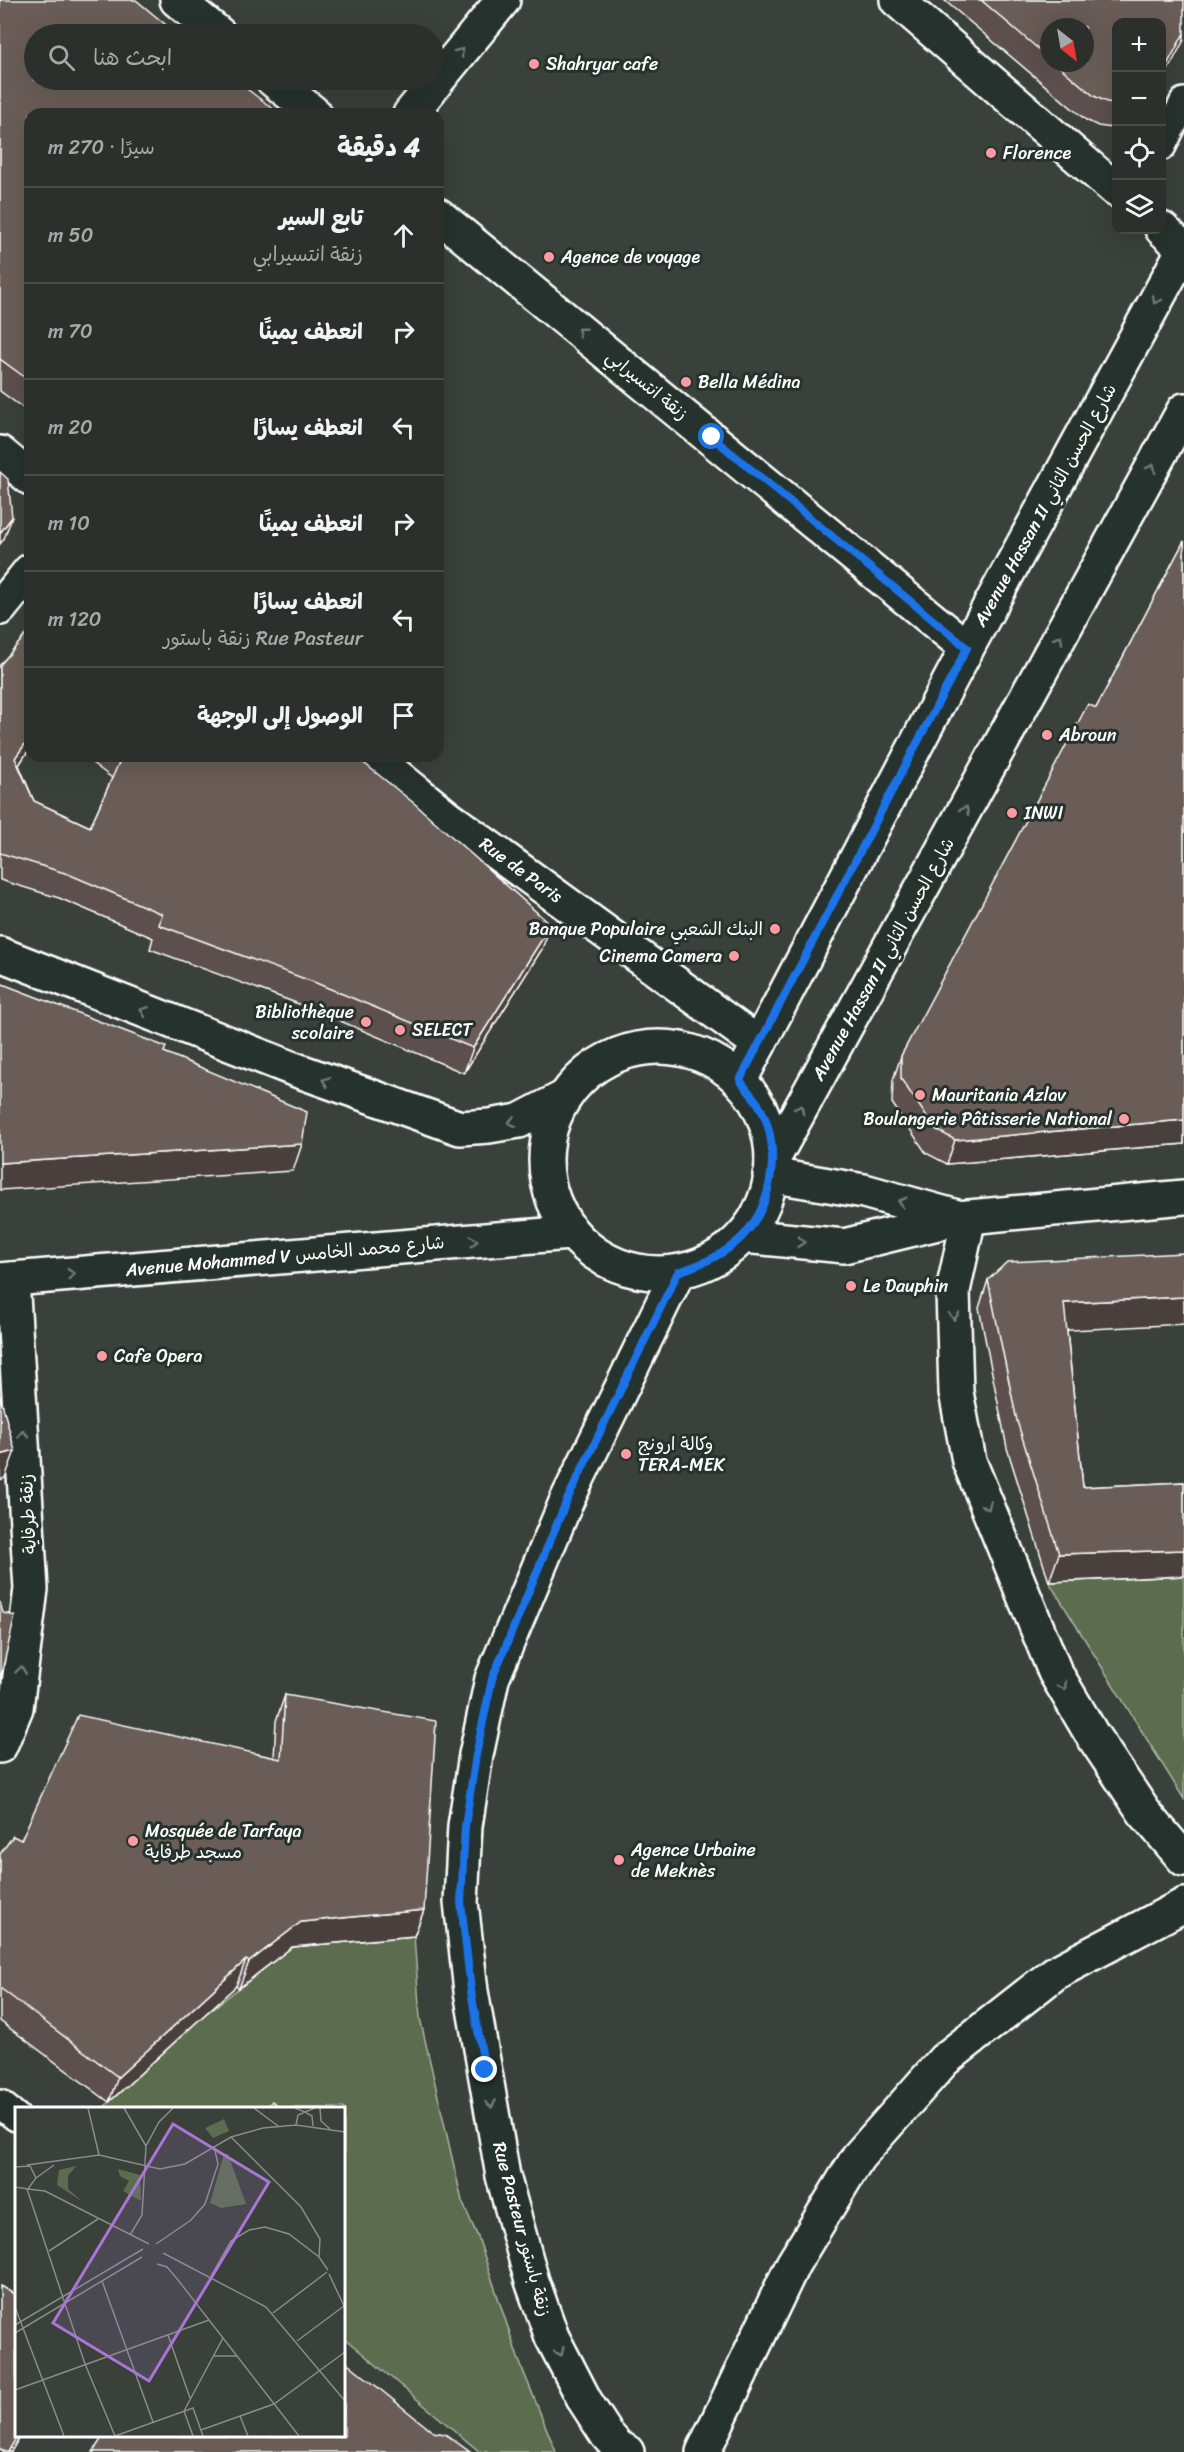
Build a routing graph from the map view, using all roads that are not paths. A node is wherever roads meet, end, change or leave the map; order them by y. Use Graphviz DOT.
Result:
graph roads {
  1 [pos="177,0"];
  2 [pos="503,0"];
  3 [pos="897,0"];
  4 [pos="207,24"];
  5 [pos="444,72"];
  6 [pos="285,90"];
  7 [pos="430,90"];
  8 [pos="1184,102"];
  9 [pos="308,108"];
  10 [pos="415,108"];
  11 [pos="1166,136"];
  12 [pos="1112,187"];
  13 [pos="444,220"];
  14 [pos="1166,233"];
  15 [pos="1184,249"];
  16 [pos="1184,410"];
  17 [pos="0,453"];
  18 [pos="24,473"];
  19 [pos="24,578"];
  20 [pos="0,608"];
  21 [pos="967,648"];
  22 [pos="379,762"];
  23 [pos="0,954"];
  24 [pos="759,1044"];
  25 [pos="740,1080"];
  26 [pos="565,1097"];
  27 [pos="771,1168"];
  28 [pos="1184,1197"];
  29 [pos="963,1217"];
  30 [pos="570,1233"];
  31 [pos="743,1236"];
  32 [pos="678,1272"];
  33 [pos="6,1280"];
  34 [pos="0,1746"];
  35 [pos="1184,1859"];
  36 [pos="1184,1905"];
  37 [pos="0,2104"];
  38 [pos="15,2116"];
  39 [pos="627,2452"];
  40 [pos="702,2452"];
  1 -- 4 [label="street"];
  5 -- 2 [label="street, one-way"];
  3 -- 12 [label="street"];
  6 -- 9 [label="street"];
  10 -- 7 [label="street, one-way"];
  8 -- 11 [label="lane"];
  21 -- 13 [label="street, زنقة انتسيرابي, one-way"];
  14 -- 15 [label="street"];
  15 -- 21 [label="street, Avenue Hassan II شارع الحسن الثاني, one-way"];
  27 -- 16 [label="street, Avenue Hassan II شارع الحسن الثاني, one-way"];
  17 -- 18 [label="street"];
  19 -- 20 [label="street"];
  21 -- 24 [label="street, Avenue Hassan II شارع الحسن الثاني"];
  22 -- 24 [label="street, Rue de Paris"];
  26 -- 23 [label="street, one-way"];
  24 -- 25 [label="street, Avenue Hassan II شارع الحسن الثاني"];
  25 -- 26 [label="street"];
  25 -- 27 [label="street"];
  26 -- 30 [label="street"];
  29 -- 27 [label="street, one-way"];
  27 -- 31 [label="street"];
  28 -- 29 [label="street"];
  31 -- 29 [label="street, one-way"];
  29 -- 35 [label="street, one-way"];
  30 -- 32 [label="street"];
  33 -- 30 [label="street, Avenue Mohammed V شارع محمد الخامس, one-way"];
  31 -- 32 [label="street"];
  32 -- 39 [label="street, Rue Pasteur زنقة باستور, one-way"];
  34 -- 33 [label="street, زنقة طرفاية, one-way"];
  36 -- 40 [label="street"];
  37 -- 38 [label="lane"];
}
